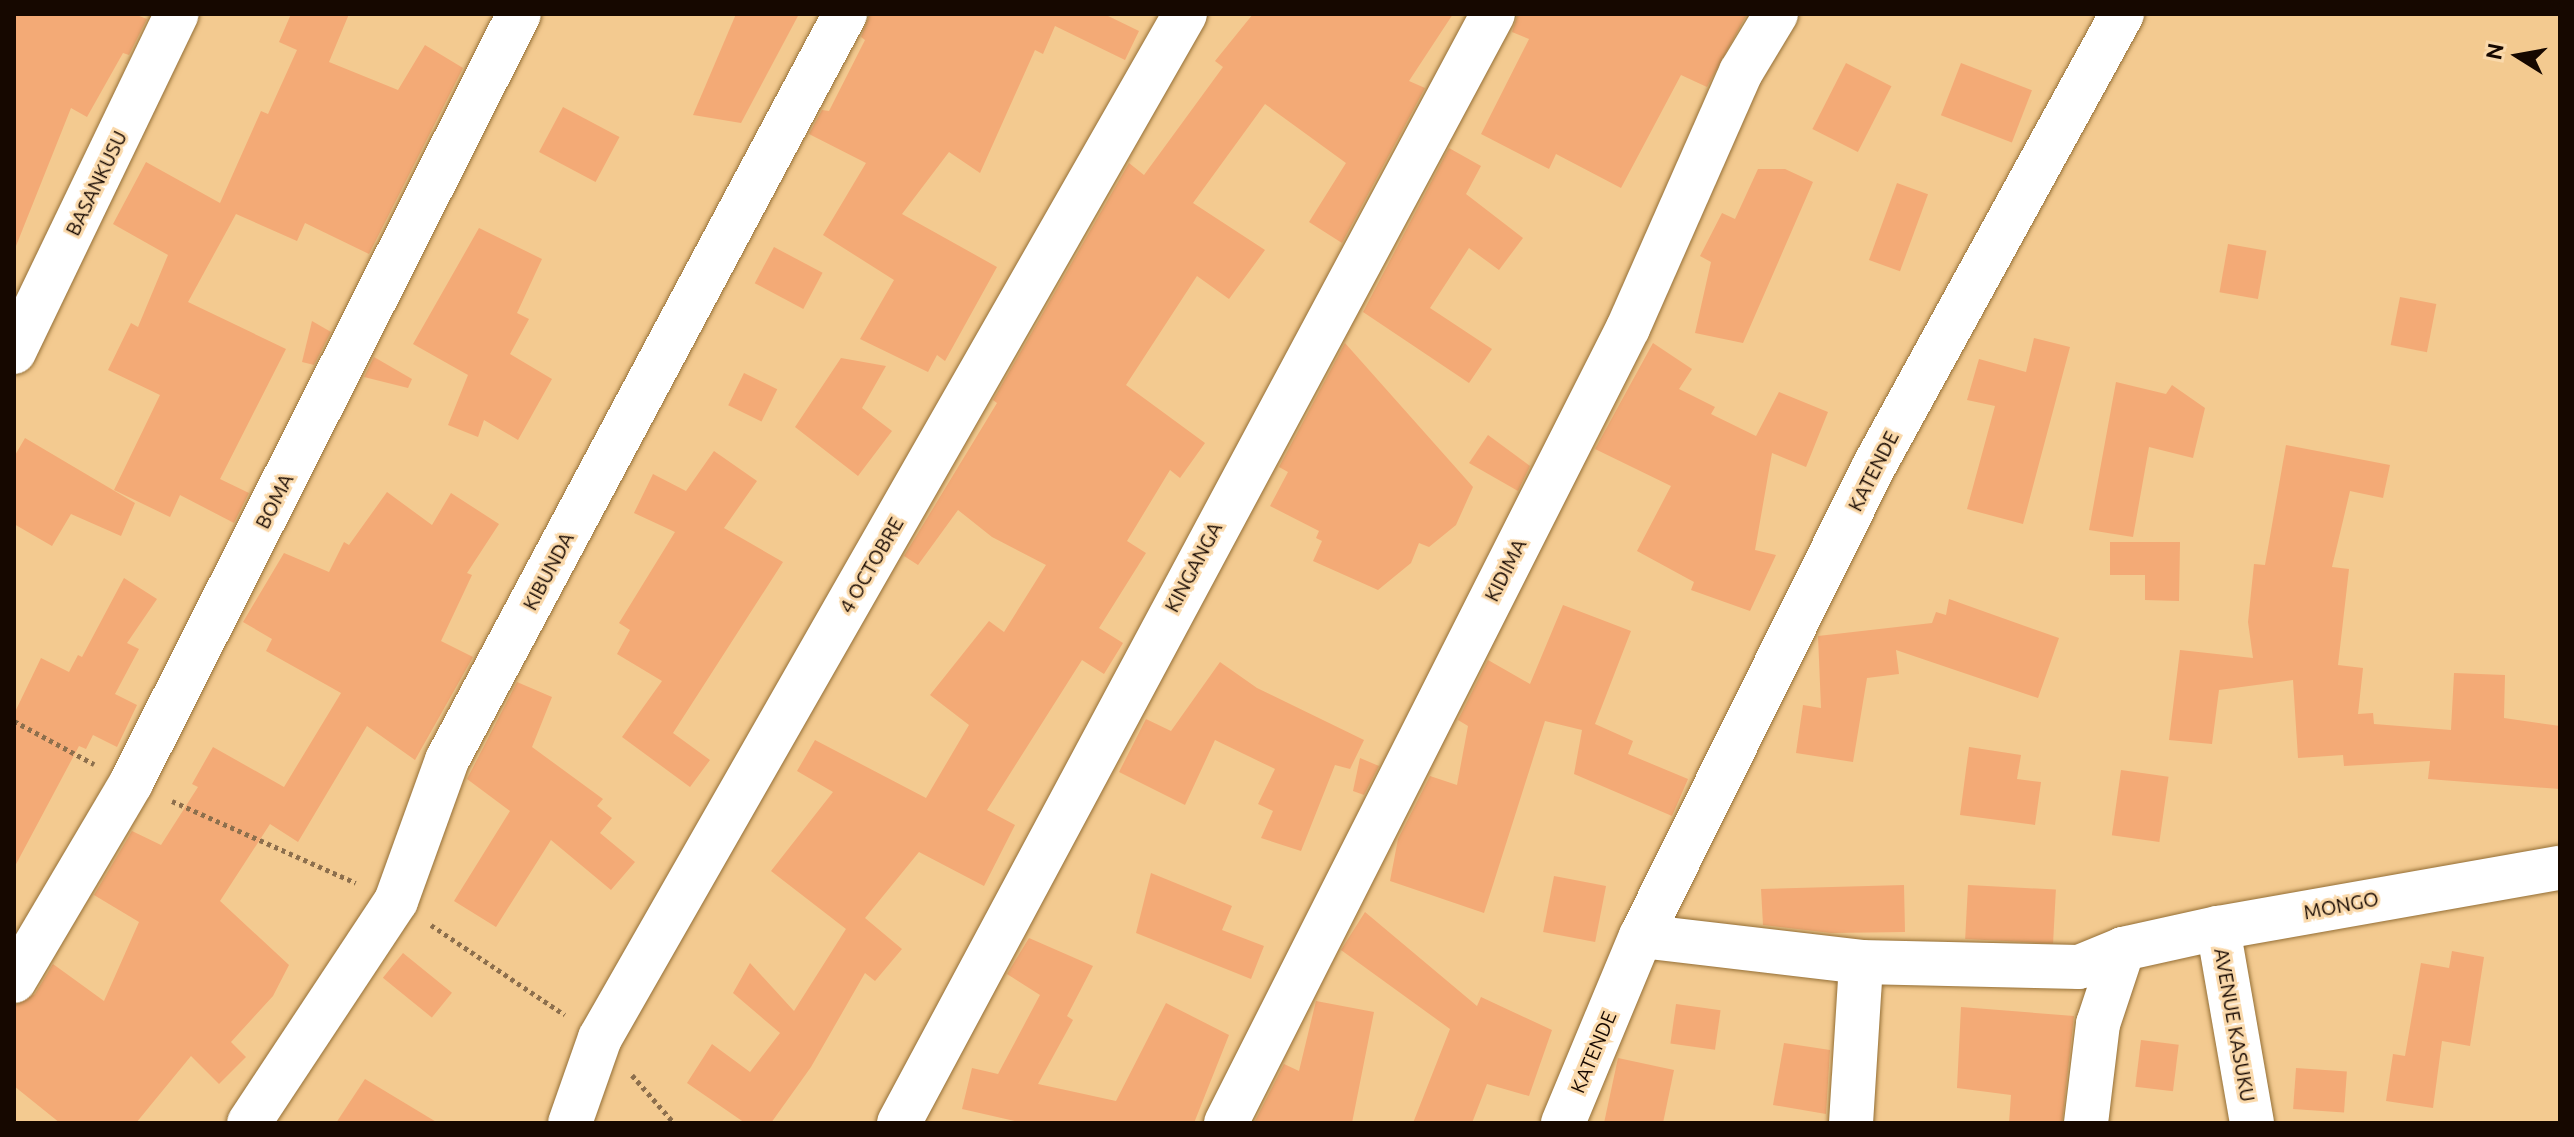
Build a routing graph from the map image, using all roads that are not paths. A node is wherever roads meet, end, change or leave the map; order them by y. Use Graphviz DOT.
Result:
graph roads {
  1 [pos="177,14"];
  2 [pos="519,14"];
  3 [pos="845,14"];
  4 [pos="1185,14"];
  5 [pos="1493,14"];
  6 [pos="1776,14"];
  7 [pos="2122,14"];
  8 [pos="14,352"];
  9 [pos="2560,868"];
  10 [pos="2218,928"];
  11 [pos="1641,936"];
  12 [pos="2123,949"];
  13 [pos="1861,962"];
  14 [pos="14,981"];
  15 [pos="249,1123"];
  16 [pos="570,1123"];
  17 [pos="899,1123"];
  18 [pos="1226,1123"];
  19 [pos="1563,1123"];
  20 [pos="1851,1123"];
  21 [pos="2086,1123"];
  22 [pos="2252,1123"];
  1 -- 8 [label="street, BASANKUSU"];
  2 -- 14 [label="street, BOMA"];
  3 -- 15 [label="street, KIBUNDA"];
  4 -- 16 [label="street, 4 OCTOBRE"];
  5 -- 17 [label="street, KINGANGA"];
  6 -- 18 [label="street, KIDIMA"];
  7 -- 11 [label="street, KATENDE"];
  9 -- 10 [label="street, MONGO"];
  10 -- 12 [label="street, MONGO"];
  10 -- 22 [label="street, AVENUE KASUKU"];
  11 -- 13 [label="street"];
  11 -- 19 [label="street, KATENDE"];
  12 -- 13 [label="street"];
  12 -- 21 [label="street"];
  13 -- 20 [label="street"];
}
